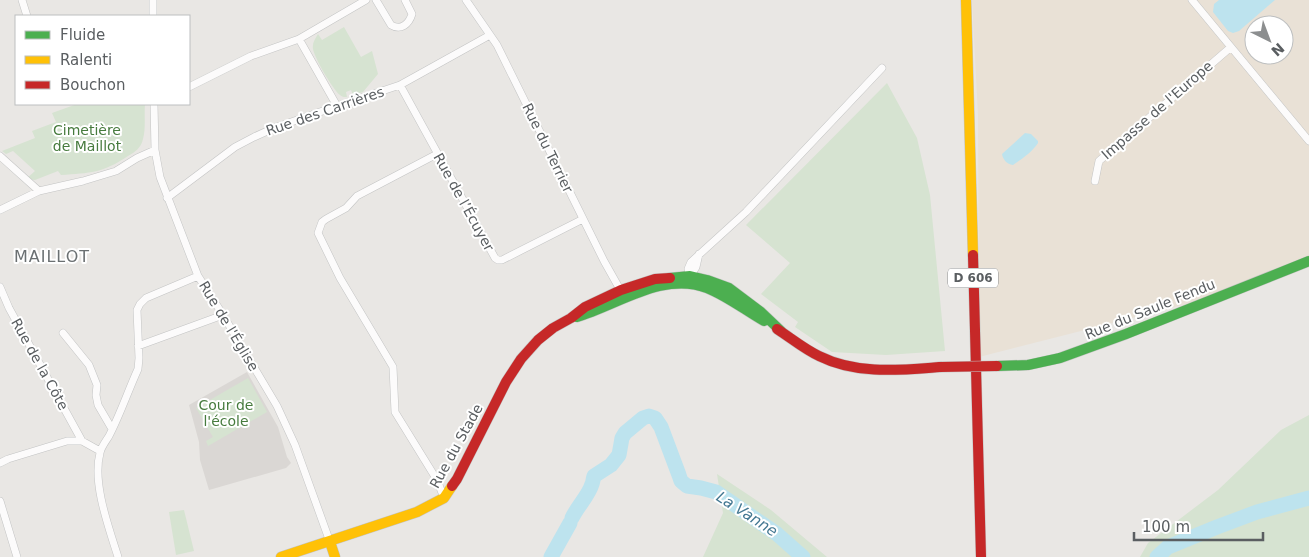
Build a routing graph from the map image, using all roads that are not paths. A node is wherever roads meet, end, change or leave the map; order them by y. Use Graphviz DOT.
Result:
graph roads {
  1 [pos="22,0"];
  2 [pos="152,0"];
  3 [pos="366,0"];
  4 [pos="376,0"];
  5 [pos="405,0"];
  6 [pos="466,0"];
  7 [pos="966,0"];
  8 [pos="1192,0"];
  9 [pos="27,15"];
  10 [pos="153,15"];
  11 [pos="490,35"];
  12 [pos="299,39"];
  13 [pos="1231,46"];
  14 [pos="882,68"];
  15 [pos="400,85"];
  16 [pos="190,86"];
  17 [pos="154,105"];
  18 [pos="337,106"];
  19 [pos="1309,141"];
  20 [pos="155,150"];
  21 [pos="437,154"];
  22 [pos="0,156"];
  23 [pos="1095,181"];
  24 [pos="39,191"];
  25 [pos="167,198"];
  26 [pos="0,210"];
  27 [pos="583,219"];
  28 [pos="1309,261"];
  29 [pos="198,276"];
  30 [pos="688,280"];
  31 [pos="0,287"];
  32 [pos="623,295"];
  33 [pos="223,315"];
  34 [pos="63,333"];
  35 [pos="138,346"];
  36 [pos="940,367"];
  37 [pos="112,430"];
  38 [pos="82,441"];
  39 [pos="100,451"];
  40 [pos="0,463"];
  41 [pos="444,498"];
  42 [pos="0,501"];
  43 [pos="330,542"];
  44 [pos="17,557"];
  45 [pos="118,557"];
  46 [pos="281,557"];
  47 [pos="335,557"];
  48 [pos="981,557"];
  1 -- 9 [label="street"];
  2 -- 10 [label="street"];
  3 -- 12 [label="street"];
  4 -- 5 [label="street"];
  6 -- 11 [label="street, Rue du Terrier"];
  7 -- 48 [label="street, D 606"];
  8 -- 13 [label="street"];
  11 -- 15 [label="street, Rue des Carrières"];
  11 -- 27 [label="street, Rue du Terrier"];
  12 -- 16 [label="street"];
  12 -- 18 [label="street"];
  13 -- 19 [label="street"];
  13 -- 23 [label="street, Impasse de l'Europe"];
  14 -- 30 [label="street"];
  15 -- 18 [label="street, Rue des Carrières"];
  15 -- 21 [label="street, Rue de l’Écuyer"];
  17 -- 20 [label="street, Rue de l'Église"];
  18 -- 25 [label="street, Rue des Carrières"];
  20 -- 24 [label="street"];
  20 -- 25 [label="street, Rue de l'Église"];
  21 -- 27 [label="street, Rue de l’Écuyer"];
  21 -- 41 [label="street"];
  22 -- 24 [label="street"];
  24 -- 26 [label="street"];
  25 -- 29 [label="street, Rue de l'Église"];
  27 -- 32 [label="street, Rue du Terrier"];
  28 -- 36 [label="street, Rue du Saule Fendu, bridge"];
  29 -- 33 [label="street, Rue de l'Église"];
  29 -- 35 [label="street"];
  30 -- 32 [label="street, Rue du Stade"];
  30 -- 36 [label="street, Rue du Stade"];
  31 -- 38 [label="street, Rue de la Côte"];
  32 -- 41 [label="street, Rue du Stade"];
  33 -- 35 [label="street"];
  33 -- 43 [label="street, Rue de l'Église"];
  34 -- 37 [label="street"];
  35 -- 37 [label="street"];
  37 -- 39 [label="street"];
  38 -- 39 [label="street"];
  38 -- 40 [label="street"];
  39 -- 45 [label="street"];
  41 -- 43 [label="street, Rue du Stade"];
  42 -- 44 [label="street"];
  43 -- 46 [label="street, Rue du Stade"];
  43 -- 47 [label="street"];
}
